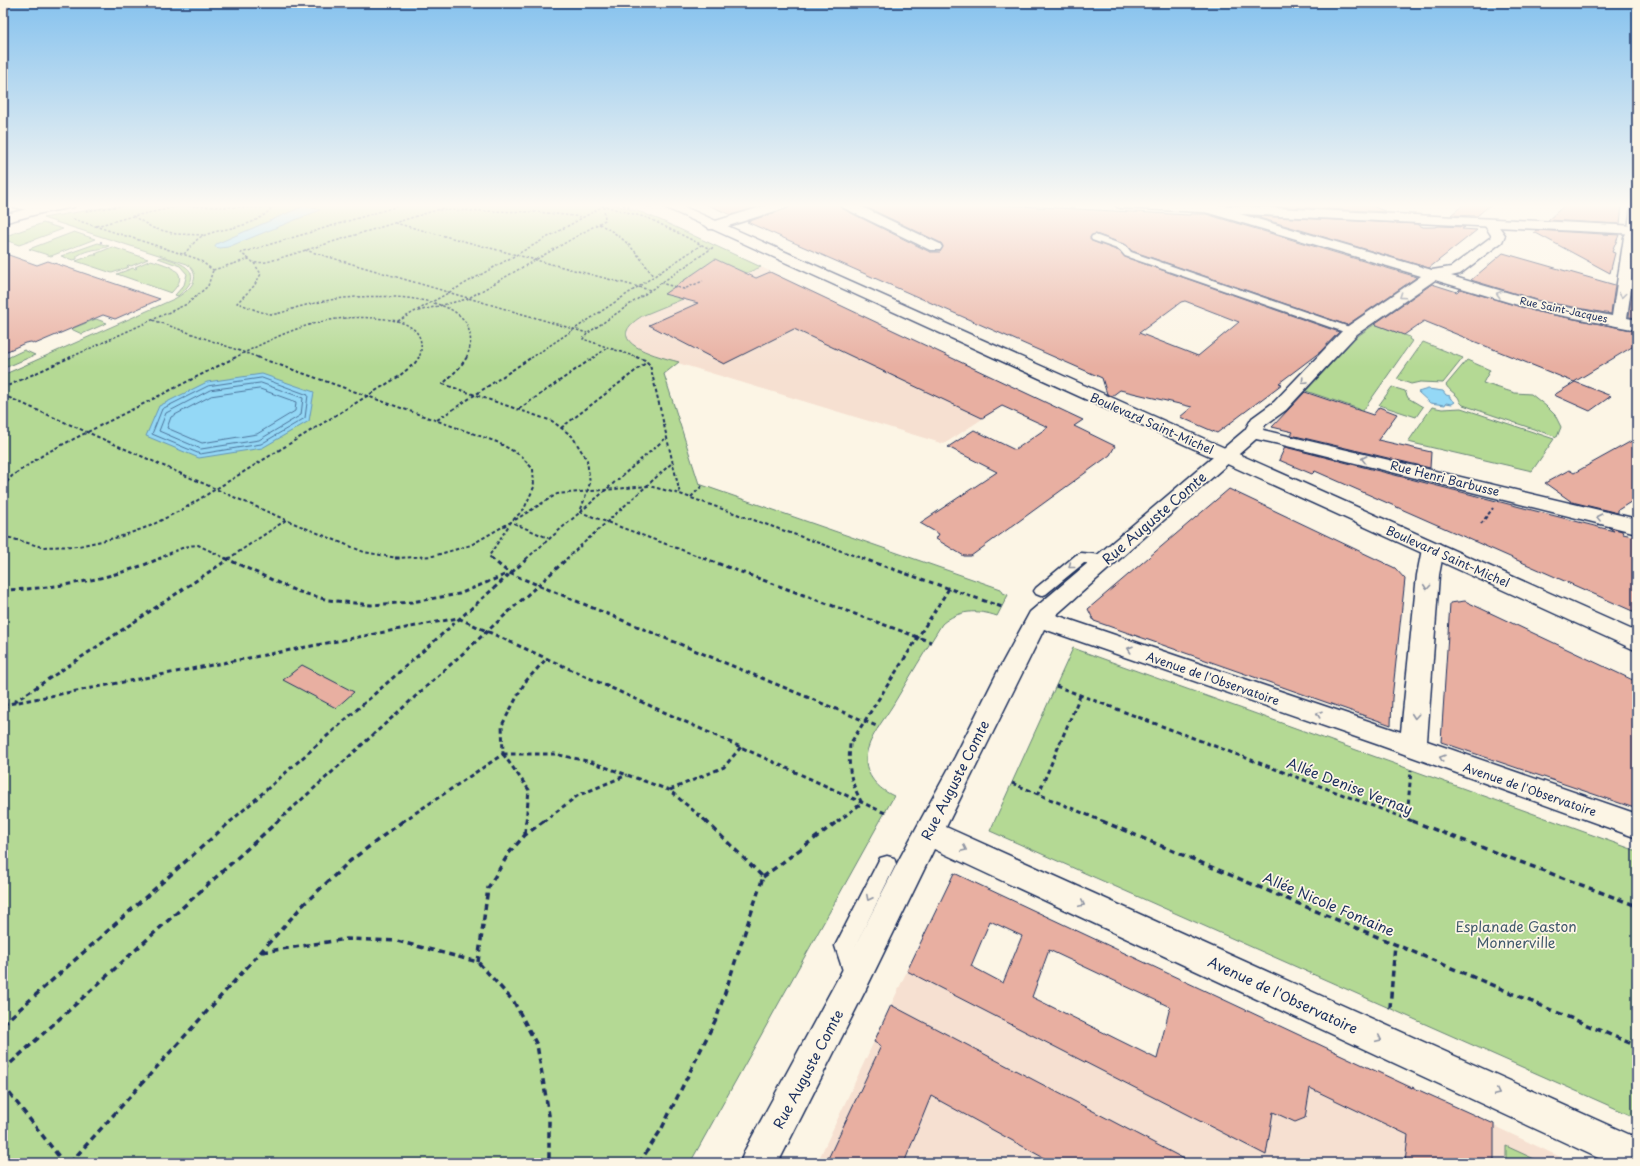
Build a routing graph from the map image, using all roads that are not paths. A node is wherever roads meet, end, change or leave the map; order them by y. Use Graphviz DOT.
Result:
graph roads {
  1 [pos="786,258"];
  2 [pos="1141,258"];
  3 [pos="1381,258"];
  4 [pos="1472,258"];
  5 [pos="1628,258"];
  6 [pos="1434,274"];
  7 [pos="1619,321"];
  8 [pos="1637,325"];
  9 [pos="1351,331"];
  10 [pos="1252,433"];
  11 [pos="1225,455"];
  12 [pos="1637,526"];
  13 [pos="1433,548"];
  14 [pos="1107,559"];
  15 [pos="1041,591"];
  16 [pos="1038,618"];
  17 [pos="1637,642"];
  18 [pos="1412,759"];
  19 [pos="1637,826"];
  20 [pos="929,833"];
  21 [pos="887,864"];
  22 [pos="855,978"];
  23 [pos="1637,1157"];
  24 [pos="758,1163"];
  1 -- 11 [label="street, Boulevard Saint-Michel"];
  2 -- 9 [label="lane"];
  3 -- 6 [label="street, Rue Saint-Jacques"];
  4 -- 6 [label="street"];
  5 -- 7 [label="street, one-way"];
  7 -- 6 [label="street, Rue Saint-Jacques, one-way"];
  6 -- 9 [label="street, Rue Auguste Comte, one-way"];
  7 -- 8 [label="street, Rue Saint-Jacques"];
  9 -- 10 [label="street, Rue Auguste Comte, one-way"];
  10 -- 11 [label="street, Rue Auguste Comte"];
  12 -- 10 [label="street, Rue Henri Barbusse, one-way"];
  11 -- 13 [label="street, Boulevard Saint-Michel"];
  11 -- 14 [label="street, Rue Auguste Comte"];
  13 -- 17 [label="street, Boulevard Saint-Michel"];
  13 -- 18 [label="street, one-way"];
  14 -- 15 [label="lane, one-way"];
  14 -- 16 [label="street, Rue Auguste Comte"];
  18 -- 16 [label="street, Avenue de l'Observatoire, one-way"];
  16 -- 20 [label="street, Rue Auguste Comte"];
  19 -- 18 [label="street, Avenue de l'Observatoire, one-way"];
  20 -- 22 [label="street, Rue Auguste Comte"];
  20 -- 23 [label="street, Avenue de l'Observatoire, one-way"];
  21 -- 22 [label="lane, one-way"];
  22 -- 24 [label="street, Rue Auguste Comte"];
}
